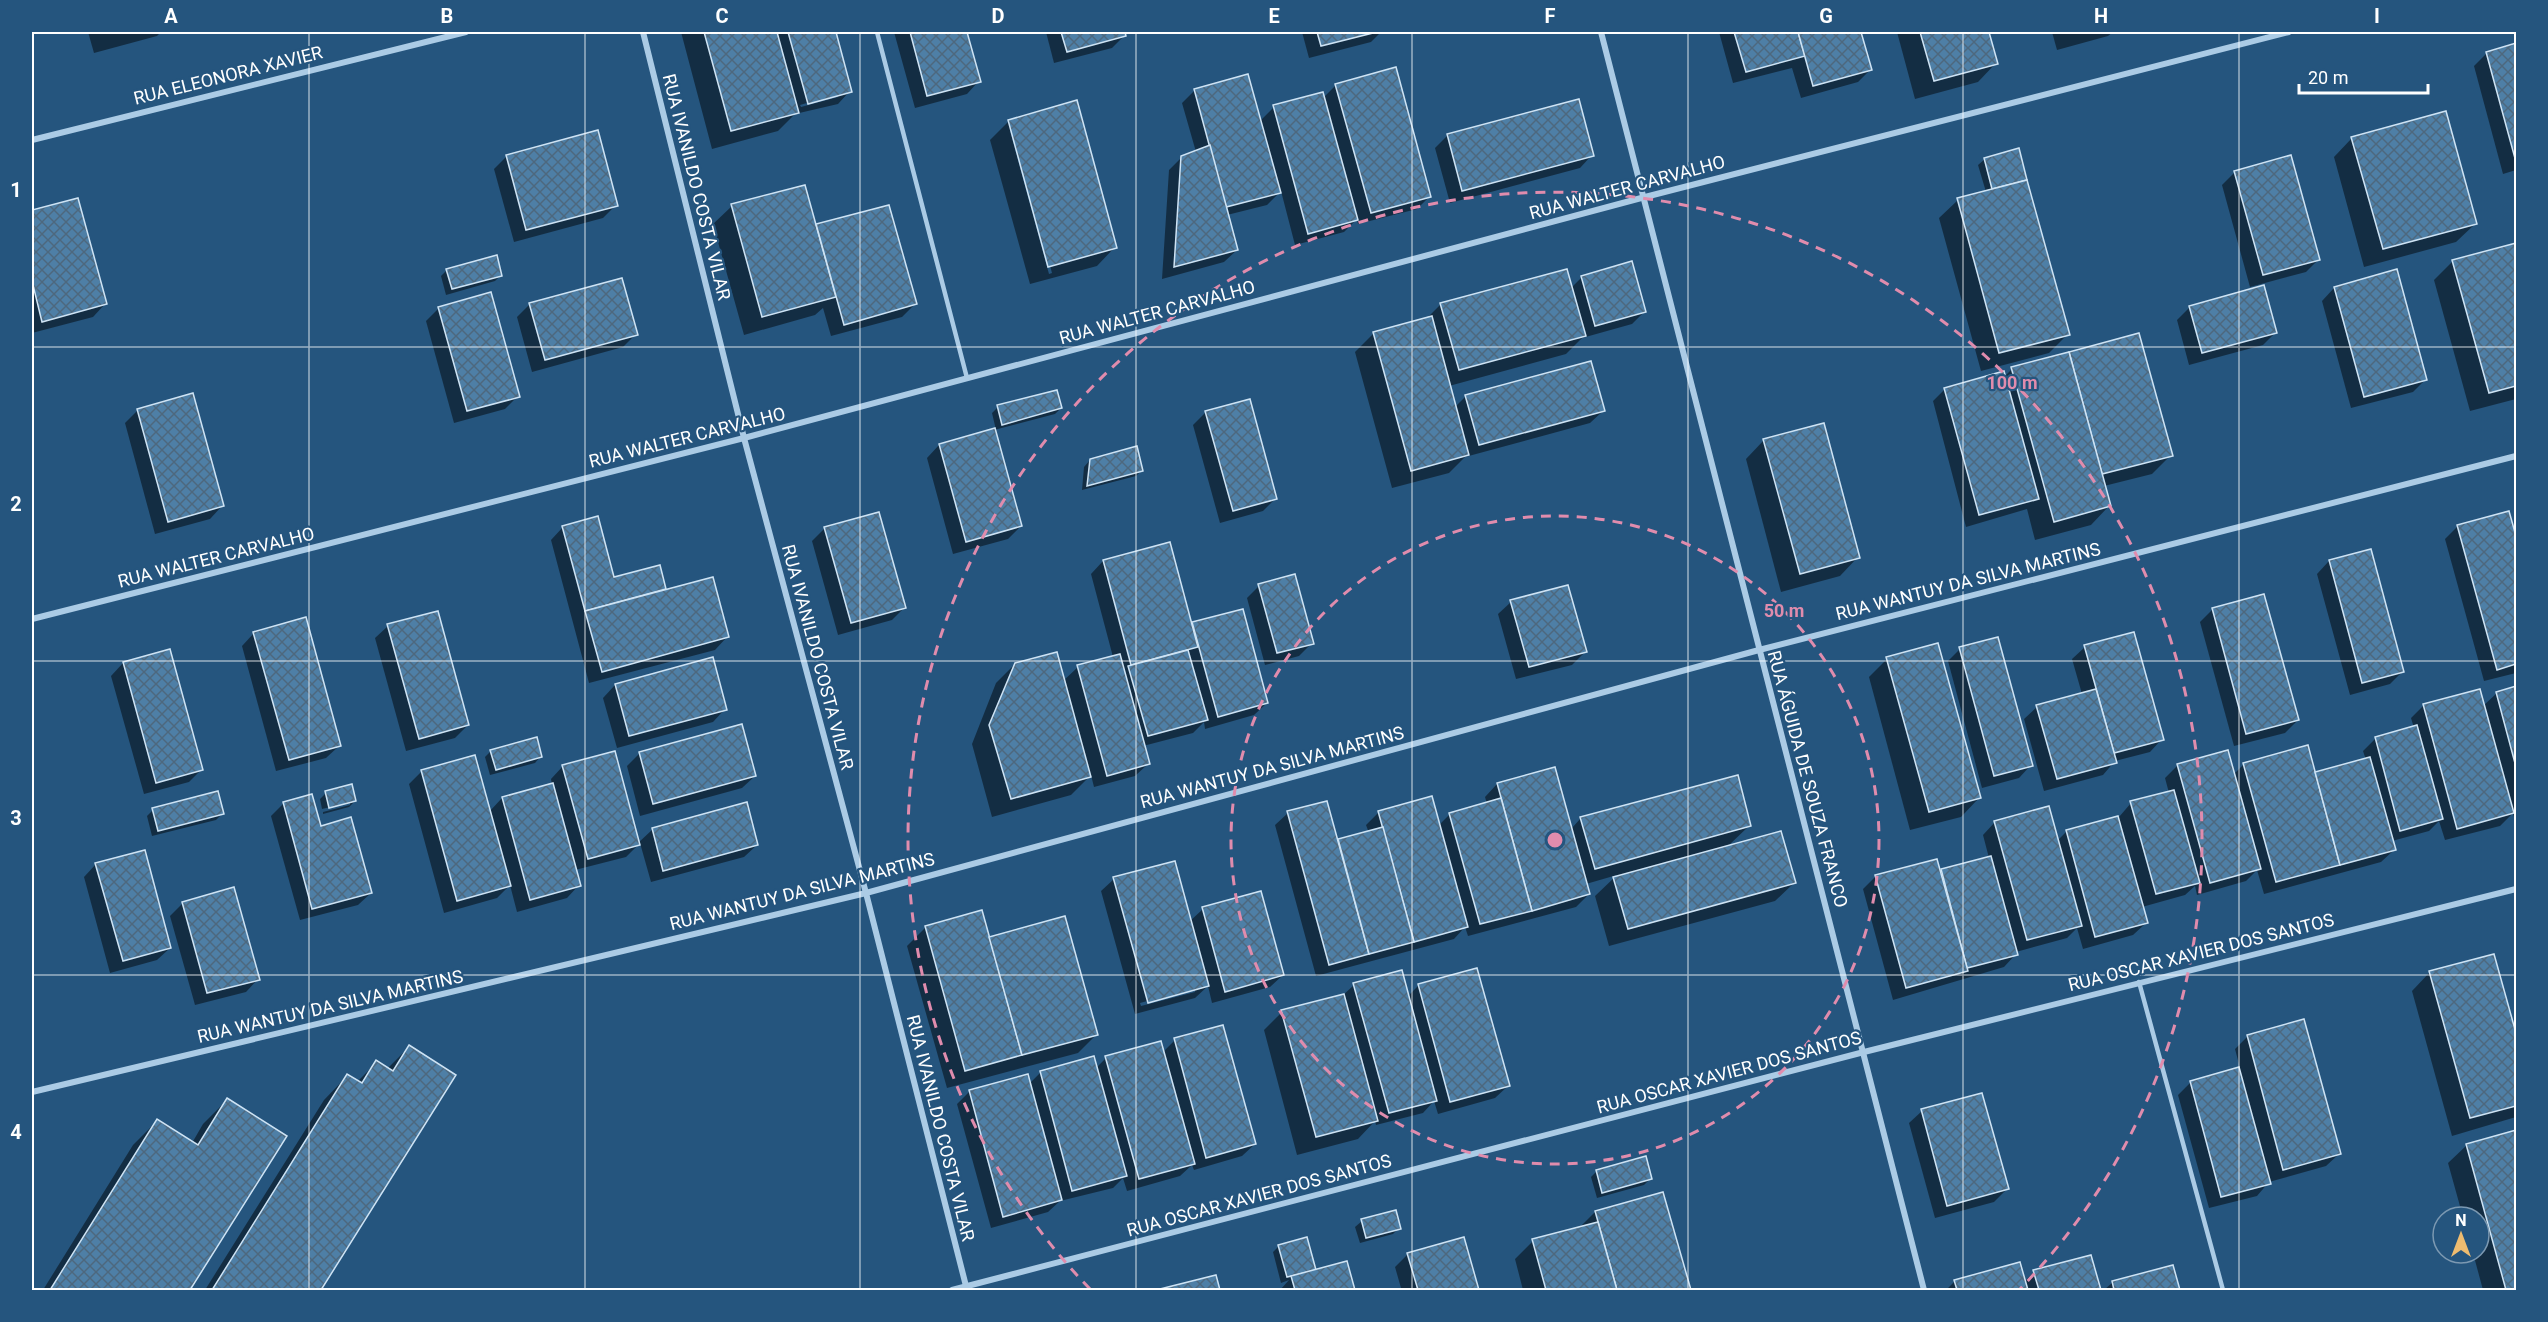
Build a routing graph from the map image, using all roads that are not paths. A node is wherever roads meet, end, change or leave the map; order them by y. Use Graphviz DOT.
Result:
graph roads {
  1 [pos="466,32"];
  2 [pos="643,32"];
  3 [pos="877,32"];
  4 [pos="1601,32"];
  5 [pos="2289,32"];
  6 [pos="32,140"];
  7 [pos="1645,197"];
  8 [pos="967,378"];
  9 [pos="744,438"];
  10 [pos="2517,456"];
  11 [pos="32,619"];
  12 [pos="1759,650"];
  13 [pos="2517,889"];
  14 [pos="866,893"];
  15 [pos="2139,982"];
  16 [pos="1864,1052"];
  17 [pos="32,1092"];
  18 [pos="967,1289"];
  19 [pos="952,1290"];
  20 [pos="1924,1290"];
  21 [pos="2223,1290"];
  1 -- 6 [label="street, RUA ELEONORA XAVIER"];
  2 -- 9 [label="street, RUA IVANILDO COSTA VILAR"];
  3 -- 8 [label="lane"];
  4 -- 7 [label="street, RUA ÁGUIDA DE SOUZA FRANCO"];
  5 -- 7 [label="street, RUA WALTER CARVALHO"];
  7 -- 8 [label="street, RUA WALTER CARVALHO"];
  7 -- 12 [label="street, RUA ÁGUIDA DE SOUZA FRANCO"];
  8 -- 9 [label="street, RUA WALTER CARVALHO"];
  9 -- 11 [label="street, RUA WALTER CARVALHO"];
  9 -- 14 [label="street, RUA IVANILDO COSTA VILAR"];
  10 -- 12 [label="street, RUA WANTUY DA SILVA MARTINS"];
  12 -- 14 [label="street, RUA WANTUY DA SILVA MARTINS"];
  12 -- 16 [label="street, RUA ÁGUIDA DE SOUZA FRANCO"];
  13 -- 15 [label="street, RUA OSCAR XAVIER DOS SANTOS"];
  14 -- 17 [label="street, RUA WANTUY DA SILVA MARTINS"];
  14 -- 18 [label="street, RUA IVANILDO COSTA VILAR"];
  15 -- 16 [label="street, RUA OSCAR XAVIER DOS SANTOS"];
  15 -- 21 [label="lane"];
  16 -- 18 [label="street, RUA OSCAR XAVIER DOS SANTOS"];
  16 -- 20 [label="street, RUA ÁGUIDA DE SOUZA FRANCO"];
  18 -- 19 [label="street, RUA OSCAR XAVIER DOS SANTOS"];
}
